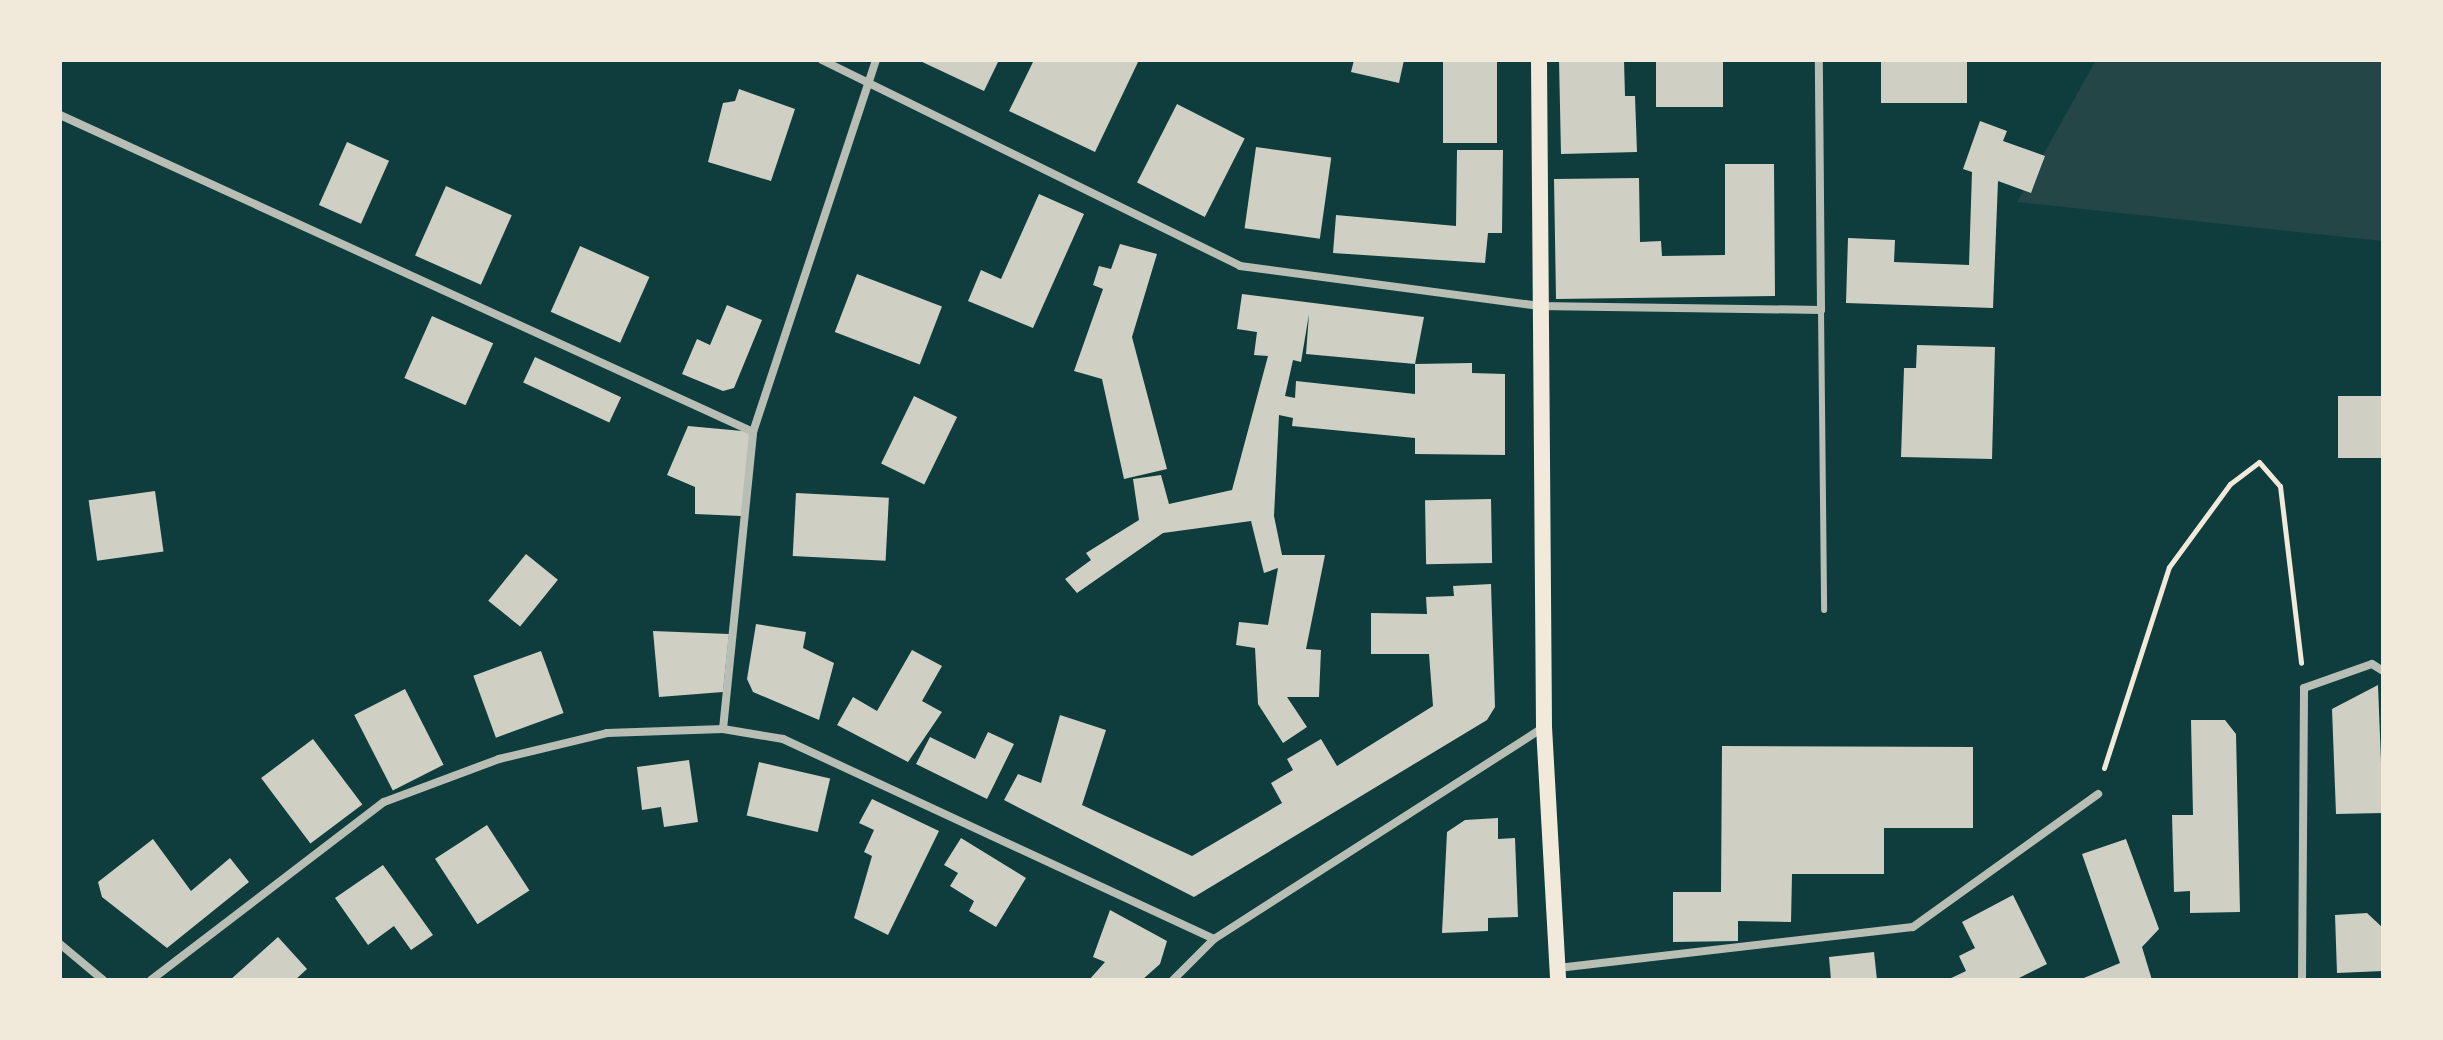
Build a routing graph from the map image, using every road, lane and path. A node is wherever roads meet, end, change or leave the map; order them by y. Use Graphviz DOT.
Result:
graph roads {
  1 [pos="822,60"];
  2 [pos="876,60"];
  3 [pos="1539,60"];
  4 [pos="1819,60"];
  5 [pos="870,85"];
  6 [pos="60,115"];
  7 [pos="1538,306"];
  8 [pos="1821,310"];
  9 [pos="753,432"];
  10 [pos="1824,610"];
  11 [pos="2383,671"];
  12 [pos="2304,688"];
  13 [pos="1544,727"];
  14 [pos="723,729"];
  15 [pos="2098,794"];
  16 [pos="1214,939"];
  17 [pos="60,944"];
  18 [pos="1557,974"];
  19 [pos="103,980"];
  20 [pos="151,980"];
  21 [pos="1173,980"];
  22 [pos="2302,980"];
  1 -- 5 [label="street"];
  2 -- 5 [label="street"];
  3 -- 7 [label="main road"];
  4 -- 8 [label="street"];
  5 -- 7 [label="street"];
  5 -- 9 [label="street"];
  6 -- 9 [label="street"];
  7 -- 8 [label="street"];
  7 -- 13 [label="main road"];
  8 -- 10 [label="lane"];
  9 -- 14 [label="street"];
  11 -- 12 [label="street"];
  12 -- 15 [label="path"];
  12 -- 22 [label="street"];
  13 -- 16 [label="street"];
  13 -- 18 [label="main road"];
  14 -- 16 [label="street"];
  14 -- 20 [label="street"];
  15 -- 18 [label="street"];
  16 -- 21 [label="street"];
  17 -- 19 [label="street"];
}
